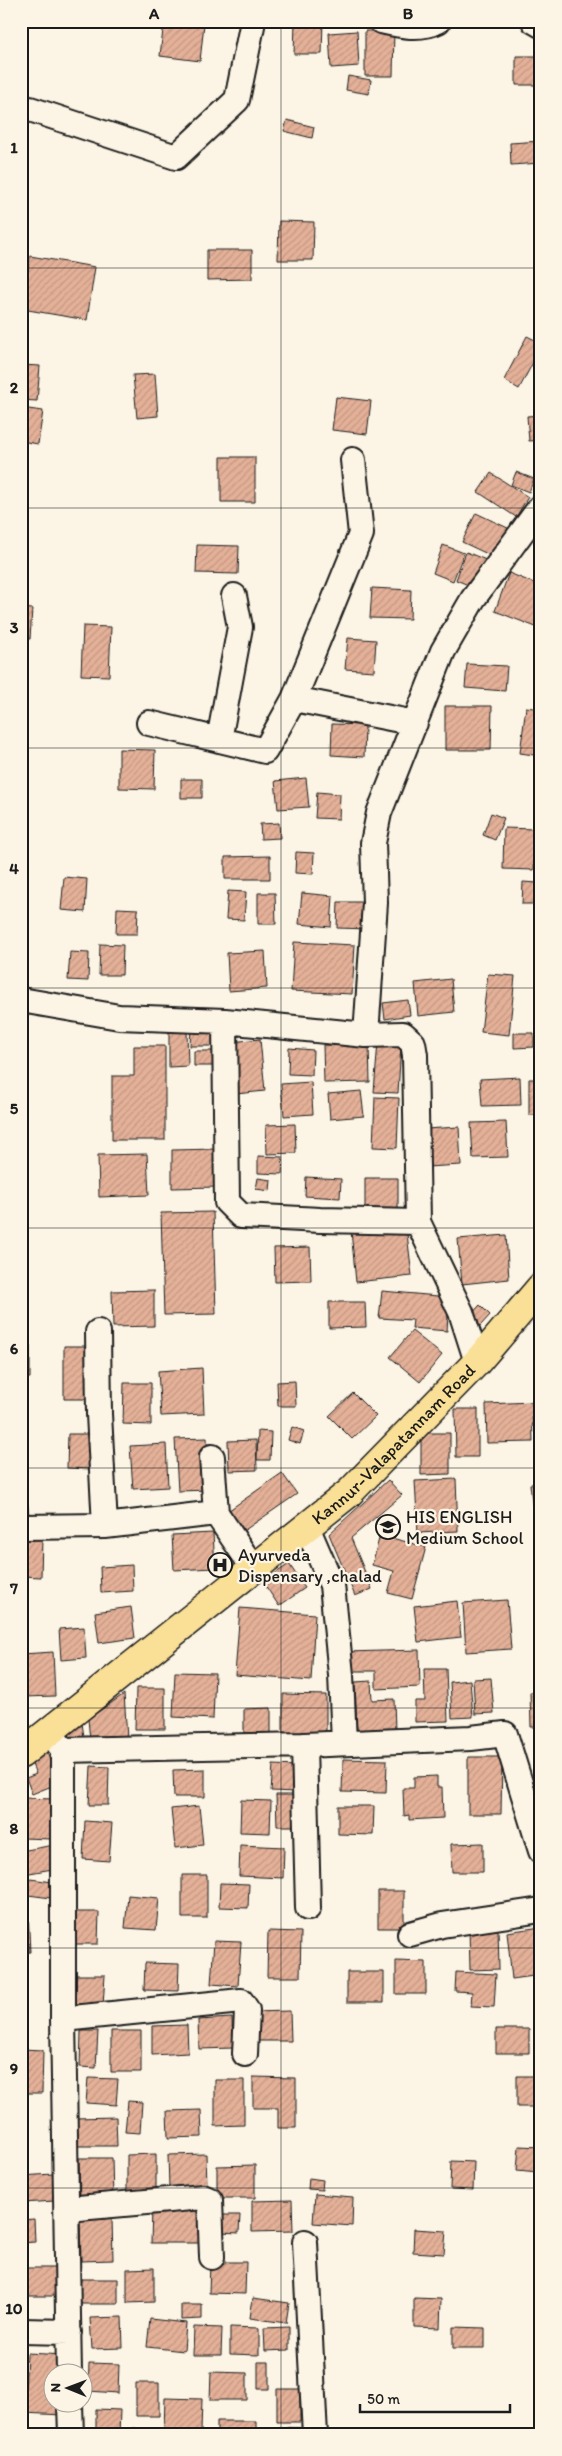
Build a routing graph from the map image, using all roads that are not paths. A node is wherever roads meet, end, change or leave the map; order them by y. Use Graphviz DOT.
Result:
graph roads {
  1 [pos="253,21"];
  2 [pos="381,21"];
  3 [pos="438,21"];
  4 [pos="534,21"];
  5 [pos="541,25"];
  6 [pos="21,110"];
  7 [pos="353,460"];
  8 [pos="541,506"];
  9 [pos="234,596"];
  10 [pos="294,699"];
  11 [pos="149,723"];
  12 [pos="415,723"];
  13 [pos="219,740"];
  14 [pos="21,1000"];
  15 [pos="225,1021"];
  16 [pos="366,1035"];
  17 [pos="418,1222"];
  18 [pos="541,1287"];
  19 [pos="98,1332"];
  20 [pos="477,1362"];
  21 [pos="212,1457"];
  22 [pos="216,1513"];
  23 [pos="105,1526"];
  24 [pos="21,1527"];
  25 [pos="307,1527"];
  26 [pos="254,1569"];
  27 [pos="56,1741"];
  28 [pos="344,1743"];
  29 [pos="304,1745"];
  30 [pos="21,1754"];
  31 [pos="541,1851"];
  32 [pos="308,1908"];
  33 [pos="541,1910"];
  34 [pos="410,1934"];
  35 [pos="63,2019"];
  36 [pos="244,2054"];
  37 [pos="66,2209"];
  38 [pos="305,2242"];
  39 [pos="212,2257"];
  40 [pos="21,2331"];
  41 [pos="69,2332"];
  42 [pos="70,2364"];
  43 [pos="70,2414"];
  44 [pos="71,2435"];
  45 [pos="314,2435"];
  1 -- 6 [label="street"];
  2 -- 3 [label="street"];
  4 -- 5 [label="street"];
  7 -- 10 [label="street"];
  8 -- 12 [label="street"];
  9 -- 13 [label="street"];
  10 -- 12 [label="street"];
  10 -- 13 [label="street"];
  11 -- 13 [label="street"];
  12 -- 16 [label="street"];
  14 -- 15 [label="street"];
  15 -- 16 [label="street"];
  15 -- 17 [label="street"];
  16 -- 17 [label="street"];
  17 -- 20 [label="street"];
  18 -- 20 [label="main road, Kannur-Valapatannam Road"];
  19 -- 23 [label="street"];
  20 -- 25 [label="main road, Kannur-Valapatannam Road"];
  21 -- 22 [label="street"];
  22 -- 23 [label="street"];
  22 -- 26 [label="street"];
  23 -- 24 [label="street"];
  25 -- 26 [label="main road, Kannur-Valapatannam Road"];
  25 -- 28 [label="street"];
  26 -- 27 [label="main road, Kannur-Valapatannam Road"];
  27 -- 29 [label="street"];
  27 -- 30 [label="main road, Kannur-Valapatannam Road"];
  27 -- 35 [label="street"];
  28 -- 29 [label="street"];
  28 -- 31 [label="street"];
  29 -- 32 [label="street"];
  33 -- 34 [label="street"];
  35 -- 36 [label="street"];
  35 -- 37 [label="street"];
  37 -- 39 [label="street"];
  37 -- 41 [label="street"];
  38 -- 45 [label="street"];
  40 -- 41 [label="street"];
  41 -- 42 [label="street"];
  43 -- 44 [label="street"];
}
